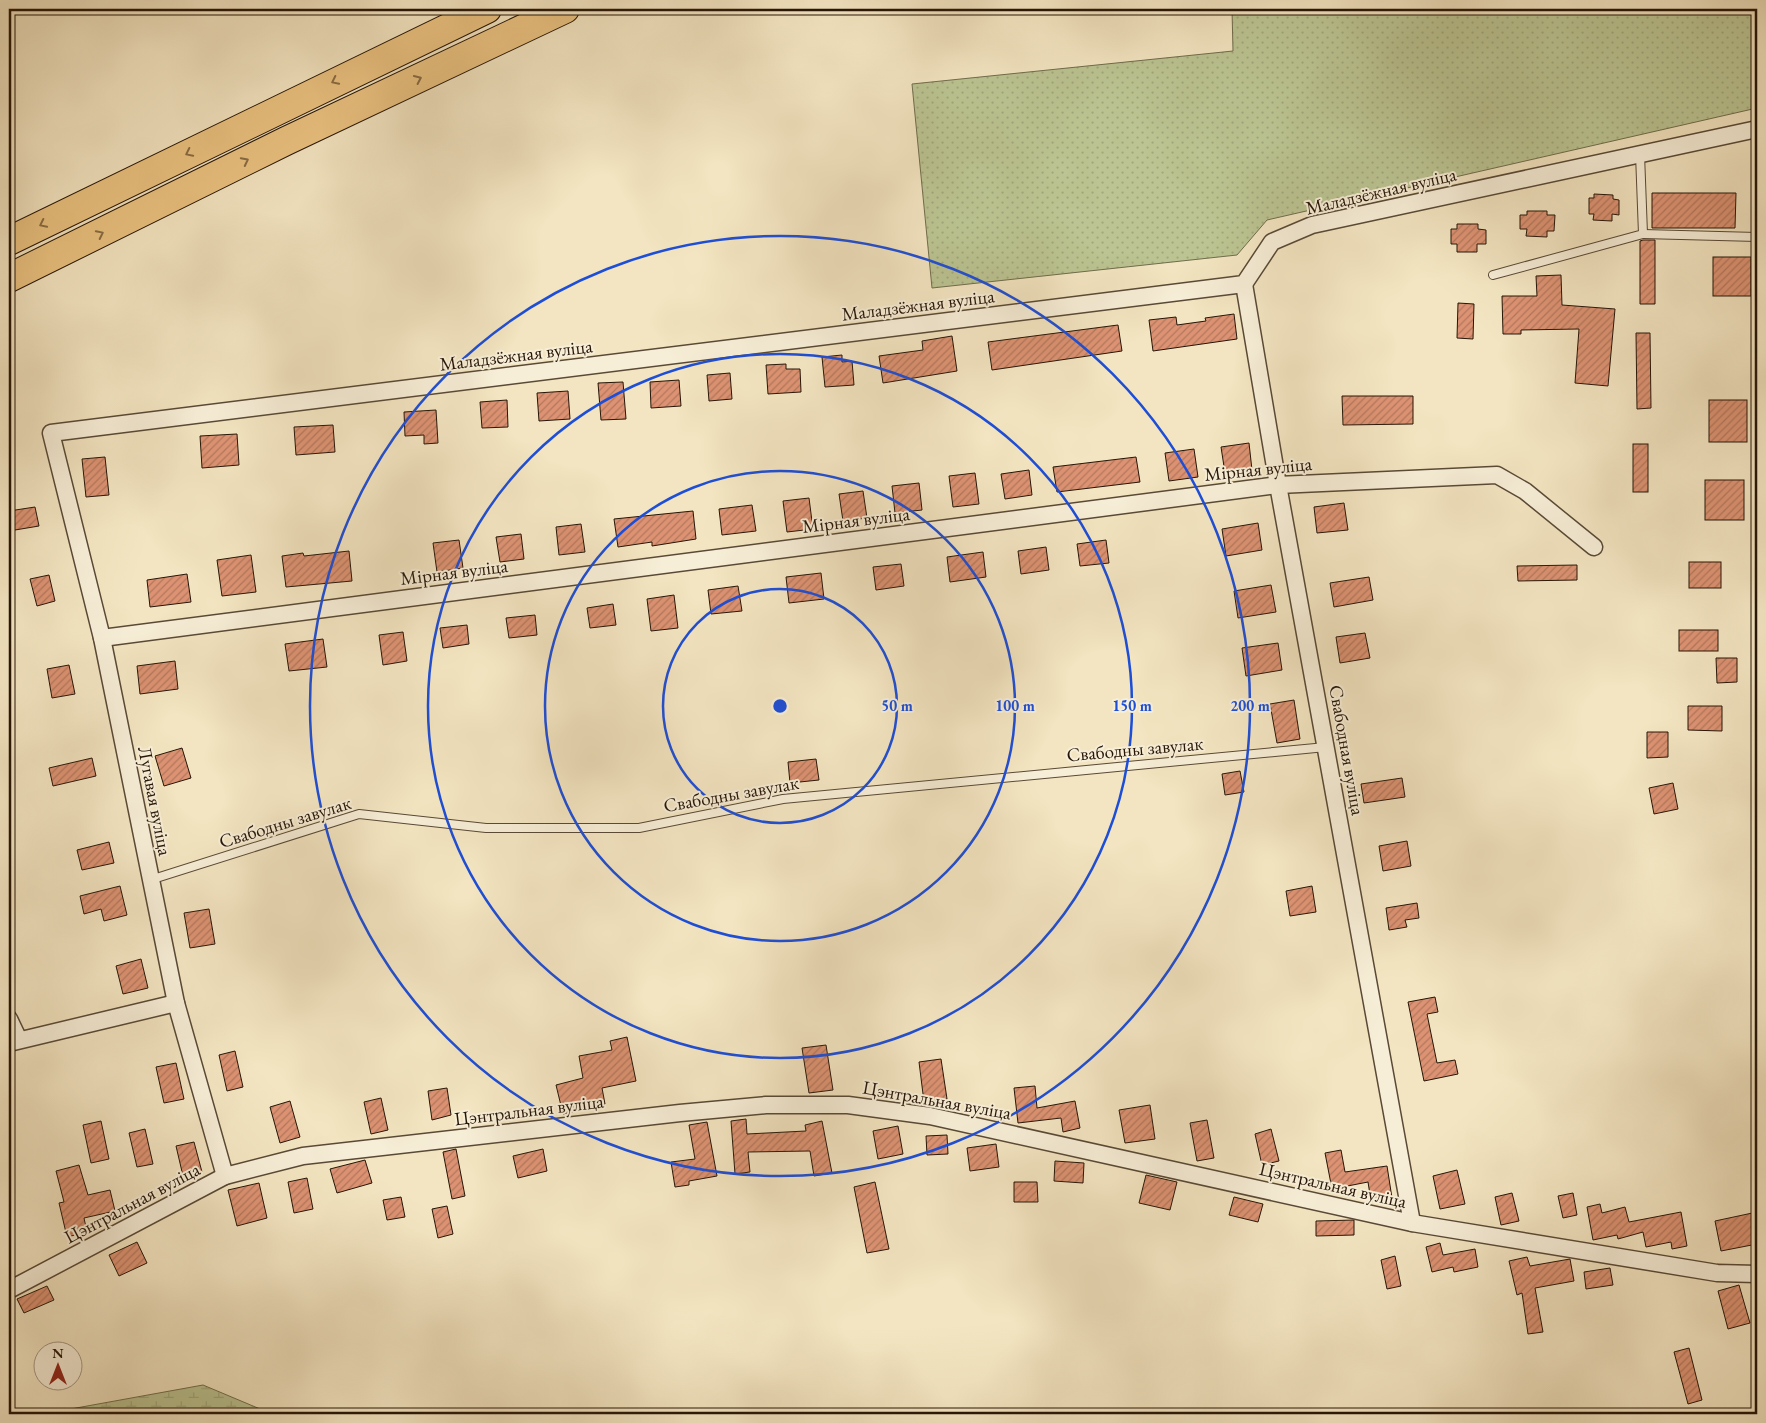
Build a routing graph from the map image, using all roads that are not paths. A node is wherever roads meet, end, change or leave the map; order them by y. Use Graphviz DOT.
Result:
graph roads {
  1 [pos="487,9"];
  2 [pos="565,9"];
  3 [pos="1757,129"];
  4 [pos="1640,154"];
  5 [pos="1643,234"];
  6 [pos="1757,237"];
  7 [pos="9,241"];
  8 [pos="1493,275"];
  9 [pos="9,278"];
  10 [pos="1244,284"];
  11 [pos="51,433"];
  12 [pos="1278,485"];
  13 [pos="1594,546"];
  14 [pos="102,638"];
  15 [pos="1326,747"];
  16 [pos="150,880"];
  17 [pos="176,1003"];
  18 [pos="9,1019"];
  19 [pos="14,1042"];
  20 [pos="225,1176"];
  21 [pos="1412,1223"];
  22 [pos="1757,1274"];
  23 [pos="9,1290"];
  1 -- 7 [label="highway, one-way"];
  9 -- 2 [label="highway, one-way"];
  3 -- 4 [label="street, Маладзёжная вуліца"];
  4 -- 5 [label="lane"];
  4 -- 10 [label="street, Маладзёжная вуліца"];
  5 -- 6 [label="lane"];
  5 -- 8 [label="lane"];
  10 -- 11 [label="street, Маладзёжная вуліца"];
  10 -- 12 [label="street, Свабодная вуліца"];
  11 -- 14 [label="street, Лугавая вуліца"];
  12 -- 13 [label="street, Мірная вуліца"];
  12 -- 14 [label="street, Мірная вуліца"];
  12 -- 15 [label="street, Свабодная вуліца"];
  14 -- 16 [label="street, Лугавая вуліца"];
  15 -- 16 [label="lane, Свабодны завулак"];
  15 -- 21 [label="street, Свабодная вуліца"];
  16 -- 17 [label="street, Лугавая вуліца"];
  17 -- 19 [label="street"];
  17 -- 20 [label="street, Лугавая вуліца"];
  18 -- 19 [label="street"];
  20 -- 21 [label="street, Цэнтральная вуліца"];
  20 -- 23 [label="street, Цэнтральная вуліца"];
  21 -- 22 [label="street, Цэнтральная вуліца"];
}
